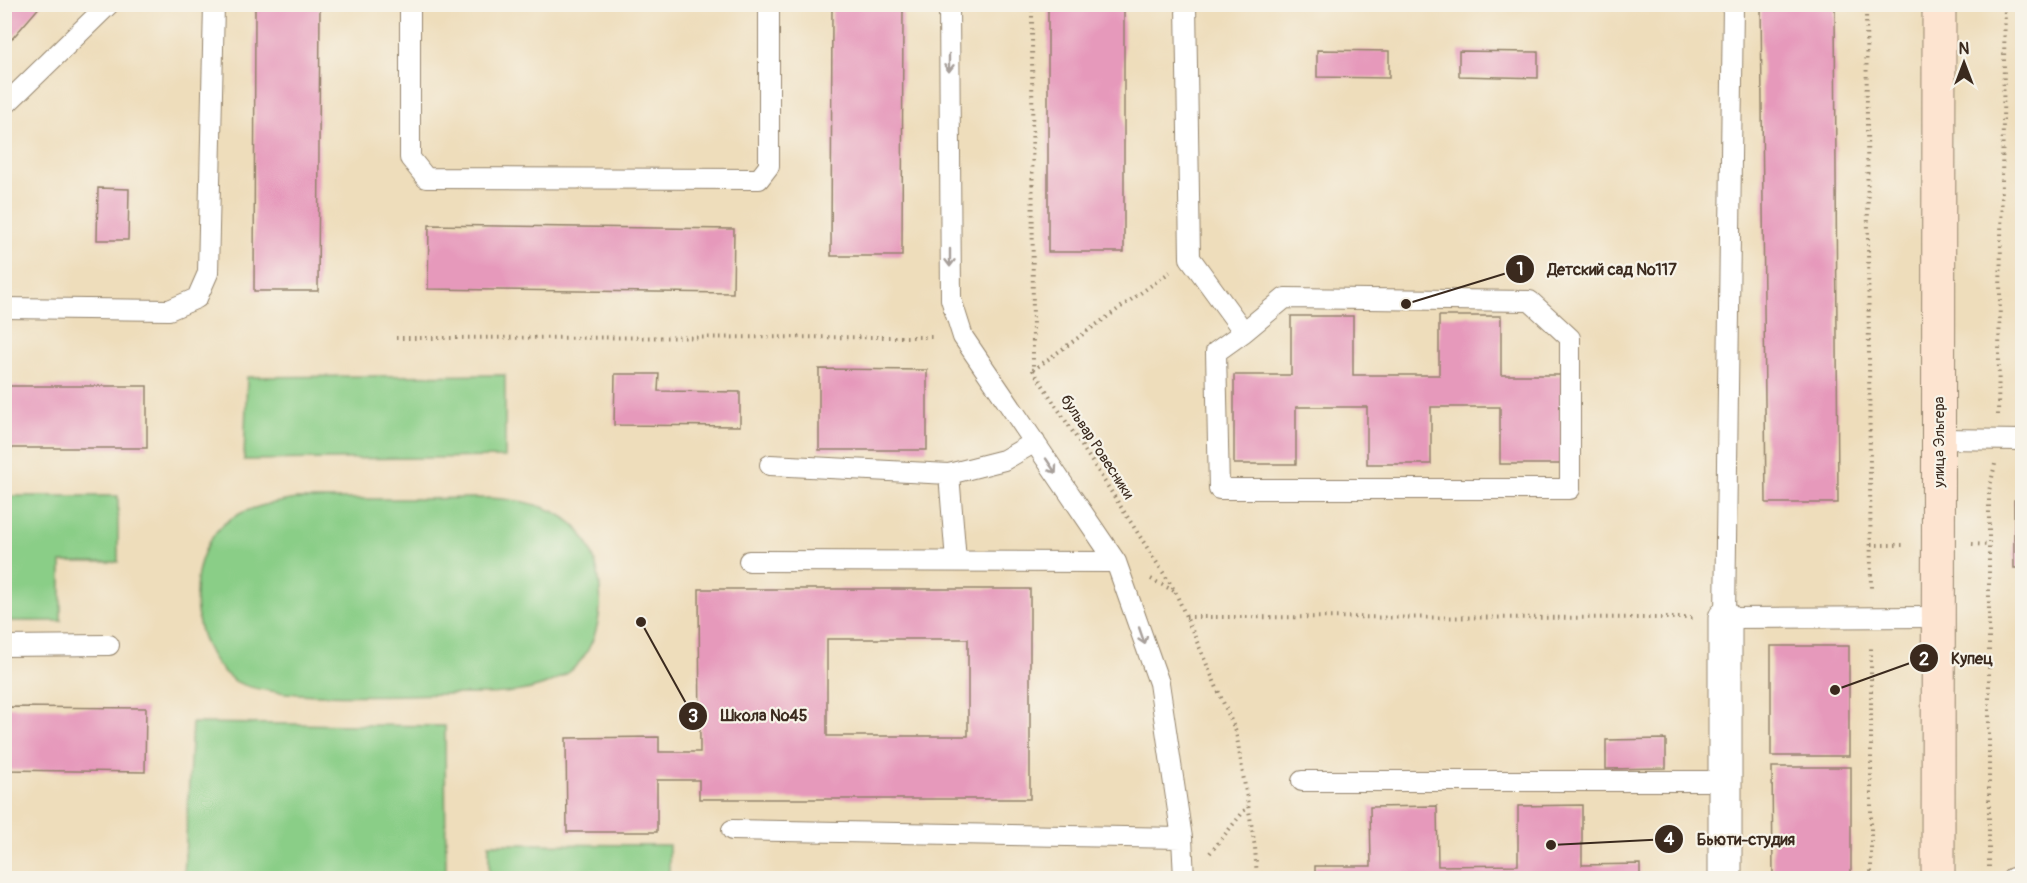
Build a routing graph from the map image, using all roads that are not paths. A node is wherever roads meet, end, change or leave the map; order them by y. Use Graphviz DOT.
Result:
graph roads {
  1 [pos="109,4"];
  2 [pos="214,4"];
  3 [pos="410,4"];
  4 [pos="769,4"];
  5 [pos="949,4"];
  6 [pos="1186,4"];
  7 [pos="1732,4"];
  8 [pos="1939,4"];
  9 [pos="7,98"];
  10 [pos="4,308"];
  11 [pos="1244,332"];
  12 [pos="1939,439"];
  13 [pos="2022,440"];
  14 [pos="1035,442"];
  15 [pos="770,465"];
  16 [pos="949,474"];
  17 [pos="749,561"];
  18 [pos="956,561"];
  19 [pos="1116,562"];
  20 [pos="1938,617"];
  21 [pos="1725,618"];
  22 [pos="109,645"];
  23 [pos="4,646"];
  24 [pos="1302,781"];
  25 [pos="1725,781"];
  26 [pos="732,830"];
  27 [pos="1182,838"];
  28 [pos="2022,878"];
  29 [pos="1184,879"];
  30 [pos="1725,879"];
  31 [pos="1938,879"];
  32 [pos="2013,879"];
  1 -- 9 [label="lane"];
  2 -- 10 [label="lane"];
  3 -- 4 [label="lane"];
  5 -- 14 [label="lane, one-way"];
  6 -- 11 [label="lane"];
  7 -- 21 [label="lane"];
  8 -- 12 [label="street, улица Эльгера"];
  11 -- 11 [label="lane"];
  12 -- 13 [label="lane"];
  12 -- 20 [label="street, улица Эльгера"];
  14 -- 16 [label="lane"];
  14 -- 19 [label="lane, one-way"];
  15 -- 16 [label="lane"];
  16 -- 18 [label="lane"];
  17 -- 18 [label="lane"];
  18 -- 19 [label="lane"];
  19 -- 27 [label="lane, one-way"];
  20 -- 21 [label="lane"];
  20 -- 31 [label="street, улица Эльгера"];
  21 -- 25 [label="street"];
  22 -- 23 [label="lane"];
  24 -- 25 [label="lane"];
  25 -- 30 [label="street"];
  26 -- 27 [label="lane"];
  27 -- 29 [label="lane"];
  28 -- 32 [label="lane"];
}
